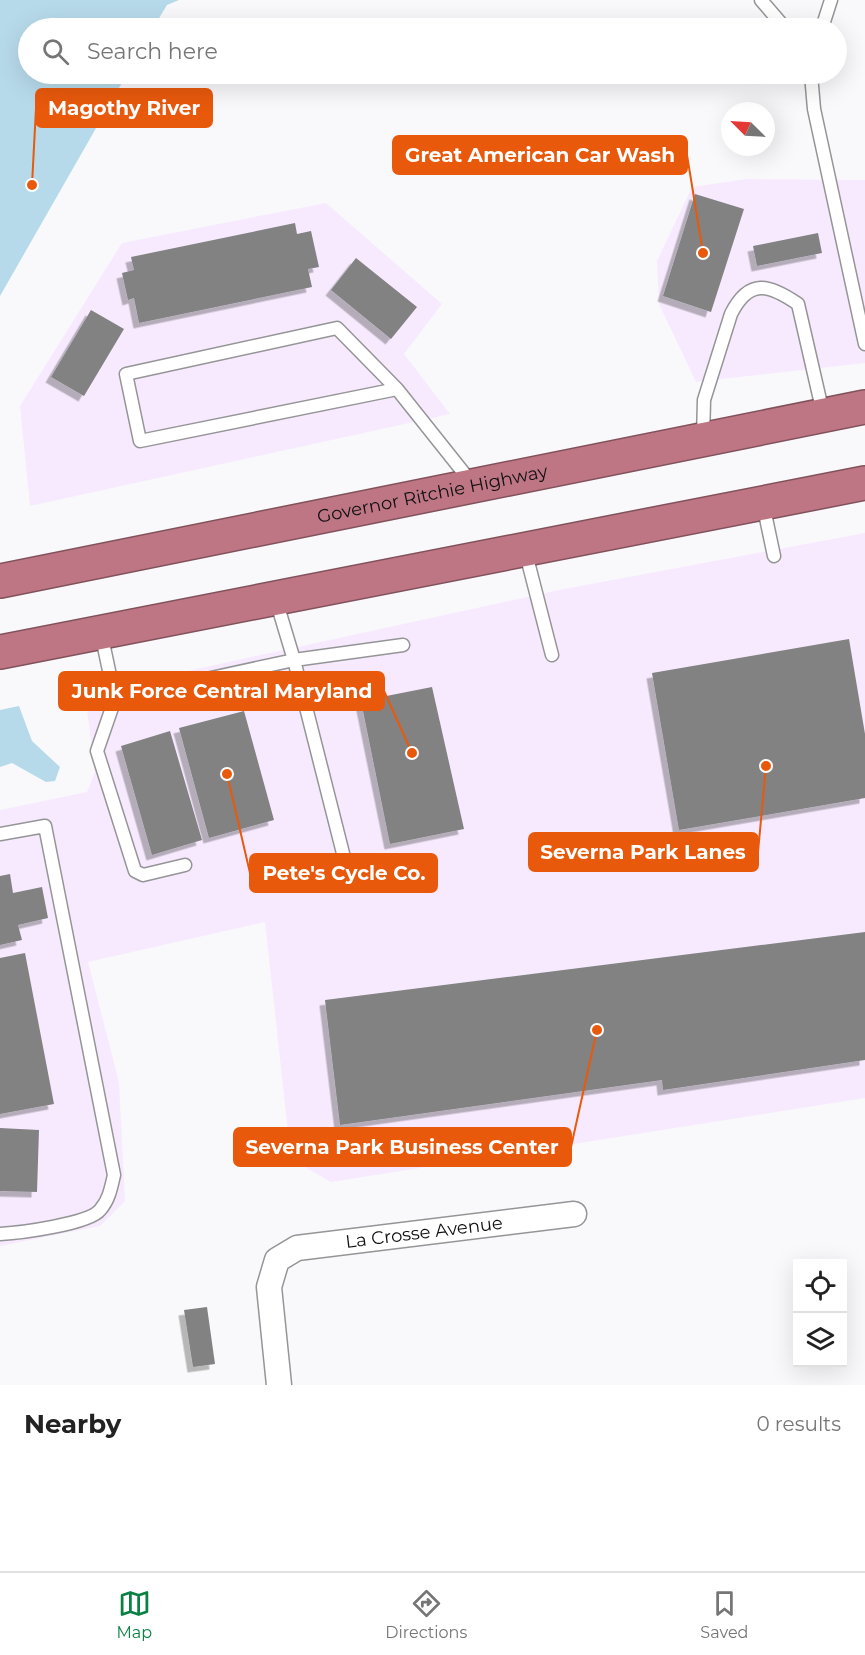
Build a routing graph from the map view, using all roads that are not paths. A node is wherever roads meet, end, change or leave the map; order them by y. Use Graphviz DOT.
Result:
graph roads {
  1 [pos="761,0"];
  2 [pos="831,0"];
  3 [pos="776,18"];
  4 [pos="825,18"];
  5 [pos="812,84"];
  6 [pos="865,345"];
  7 [pos="397,389"];
  8 [pos="865,407"];
  9 [pos="824,415"];
  10 [pos="703,440"];
  11 [pos="865,483"];
  12 [pos="474,485"];
  13 [pos="762,503"];
  14 [pos="524,549"];
  15 [pos="774,556"];
  16 [pos="0,581"];
  17 [pos="275,597"];
  18 [pos="101,632"];
  19 [pos="403,645"];
  20 [pos="0,652"];
  21 [pos="552,655"];
  22 [pos="294,660"];
  23 [pos="115,699"];
  24 [pos="0,834"];
  25 [pos="184,865"];
  26 [pos="349,877"];
  27 [pos="574,1214"];
  28 [pos="0,1234"];
  29 [pos="279,1385"];
  1 -- 3 [label="lane"];
  2 -- 4 [label="lane"];
  5 -- 6 [label="lane"];
  7 -- 7 [label="lane"];
  7 -- 12 [label="lane"];
  8 -- 9 [label="highway, Governor Ritchie Highway"];
  9 -- 10 [label="highway, Governor Ritchie Highway"];
  9 -- 10 [label="lane"];
  10 -- 12 [label="highway, Governor Ritchie Highway"];
  11 -- 13 [label="highway"];
  12 -- 16 [label="highway, Governor Ritchie Highway"];
  13 -- 14 [label="highway"];
  13 -- 15 [label="lane"];
  14 -- 17 [label="highway"];
  14 -- 21 [label="lane"];
  17 -- 18 [label="highway"];
  17 -- 22 [label="lane"];
  18 -- 20 [label="highway"];
  18 -- 23 [label="lane"];
  19 -- 22 [label="lane"];
  22 -- 23 [label="lane"];
  22 -- 26 [label="lane"];
  23 -- 25 [label="lane"];
  24 -- 28 [label="lane"];
  27 -- 29 [label="street, La Crosse Avenue"];
}
